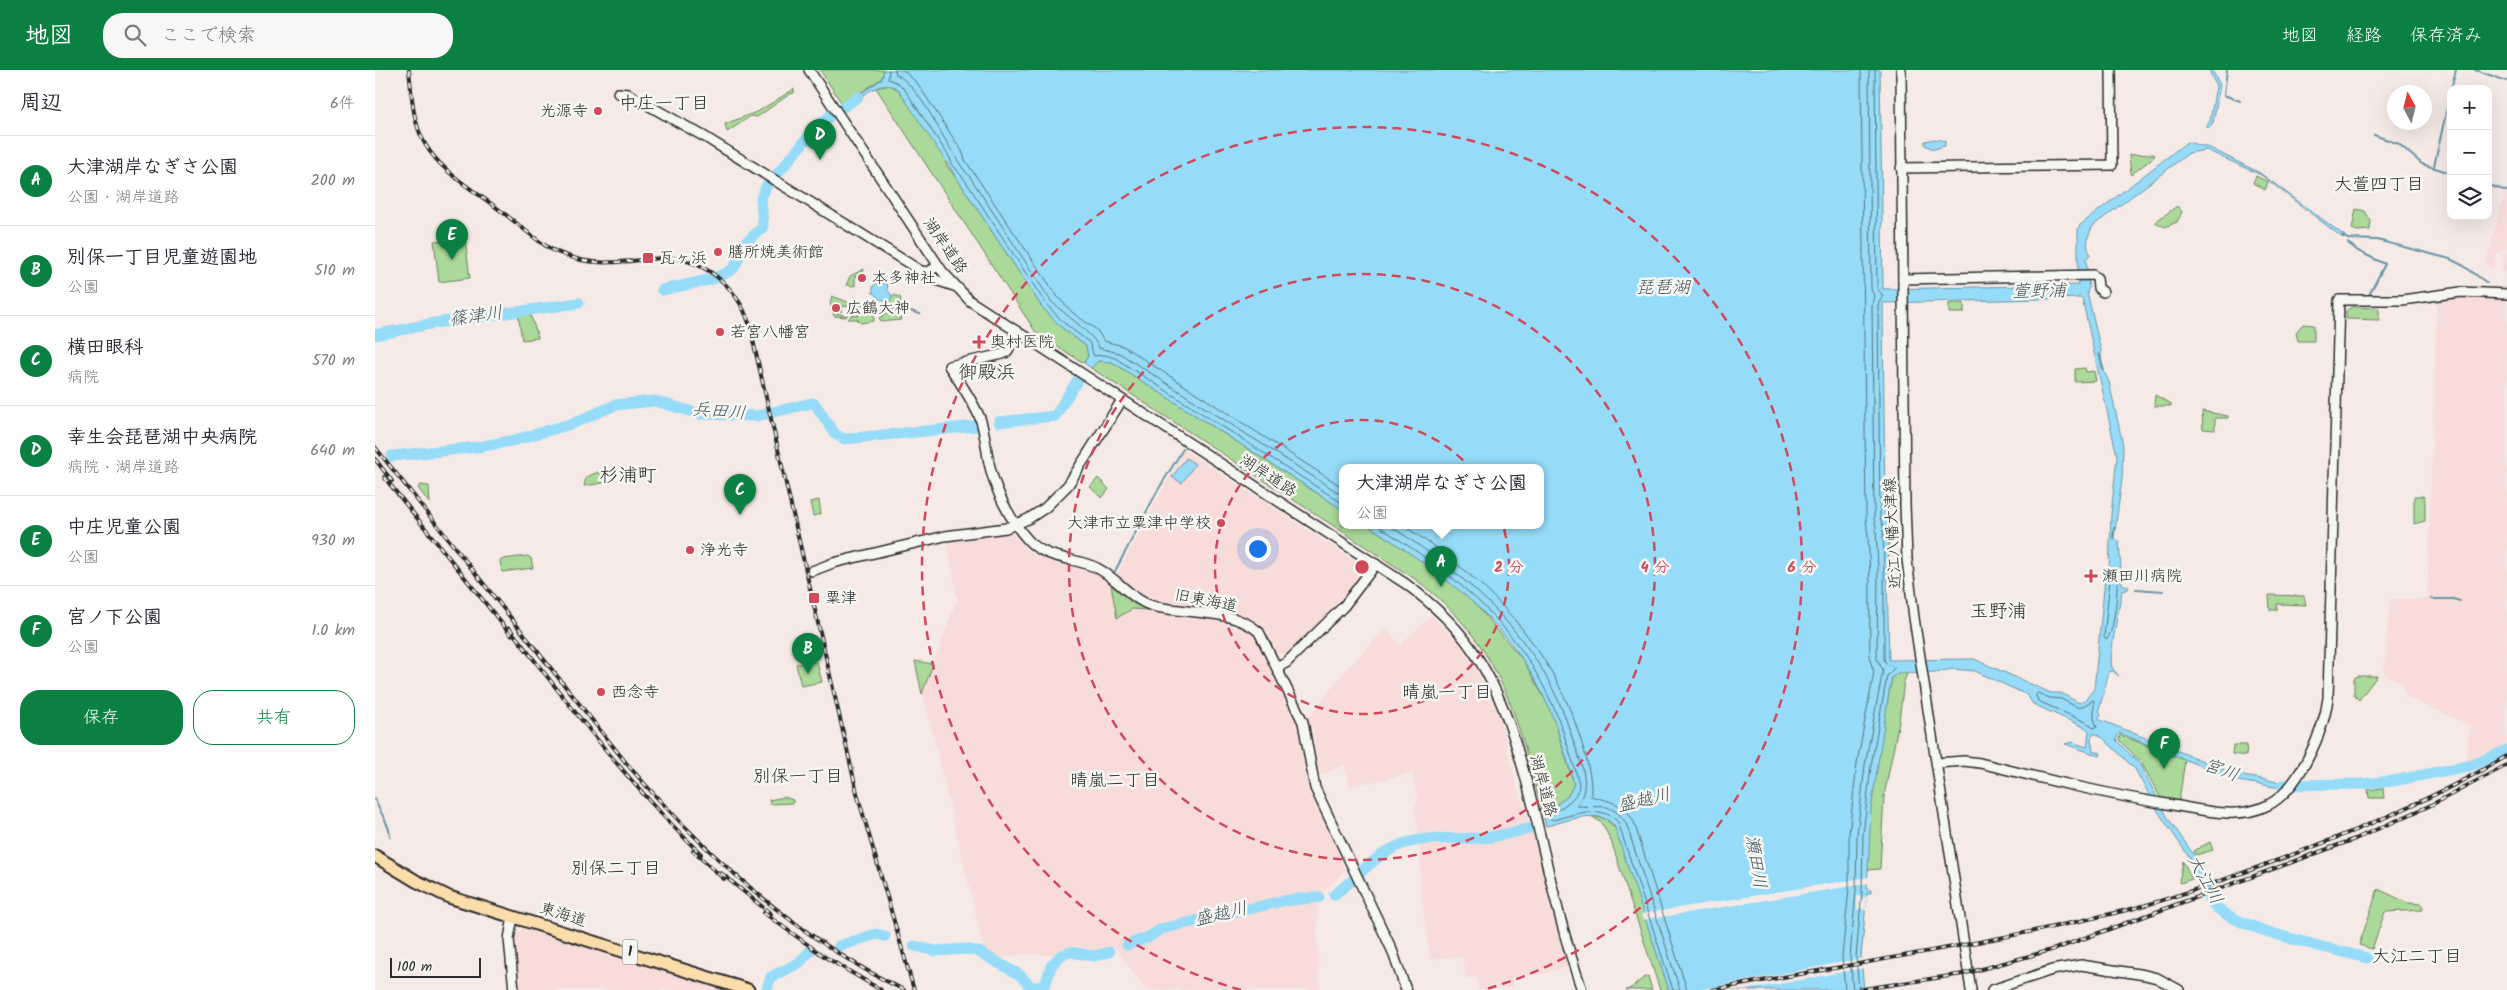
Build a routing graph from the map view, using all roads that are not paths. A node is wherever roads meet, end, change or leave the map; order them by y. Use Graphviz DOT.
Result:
graph roads {
  1 [pos="809,70"];
  2 [pos="1901,70"];
  3 [pos="2111,70"];
  4 [pos="618,93"];
  5 [pos="1901,168"];
  6 [pos="938,266"];
  7 [pos="921,271"];
  8 [pos="1903,281"];
  9 [pos="954,286"];
  10 [pos="2103,292"];
  11 [pos="2507,294"];
  12 [pos="1017,332"];
  13 [pos="1122,400"];
  14 [pos="1016,524"];
  15 [pos="1376,564"];
  16 [pos="812,571"];
  17 [pos="1278,667"];
  18 [pos="1937,763"];
  19 [pos="375,856"];
  20 [pos="513,916"];
  21 [pos="514,990"];
  22 [pos="747,990"];
  23 [pos="1406,990"];
  24 [pos="1582,990"];
  25 [pos="1971,990"];
  26 [pos="1992,990"];
  27 [pos="2179,990"];
  1 -- 6 [label="street, 湖岸道路"];
  2 -- 5 [label="street, 近江八幡大津線"];
  3 -- 5 [label="street"];
  4 -- 7 [label="street"];
  5 -- 8 [label="street, 近江八幡大津線"];
  6 -- 7 [label="street"];
  6 -- 9 [label="street, 湖岸道路"];
  7 -- 9 [label="street"];
  8 -- 10 [label="street"];
  8 -- 18 [label="street, 近江八幡大津線"];
  9 -- 12 [label="street, 湖岸道路"];
  11 -- 18 [label="street"];
  12 -- 13 [label="street, 湖岸道路"];
  12 -- 14 [label="street, 旧東海道"];
  13 -- 14 [label="street"];
  13 -- 15 [label="street, 湖岸道路"];
  14 -- 16 [label="street"];
  14 -- 17 [label="street, 旧東海道"];
  15 -- 17 [label="street"];
  15 -- 24 [label="street, 湖岸道路"];
  17 -- 23 [label="street, 旧東海道"];
  18 -- 25 [label="street, 近江八幡大津線"];
  19 -- 20 [label="highway, 東海道 / 1"];
  20 -- 21 [label="street"];
  20 -- 22 [label="highway, 東海道 / 1"];
  26 -- 27 [label="street"];
}
